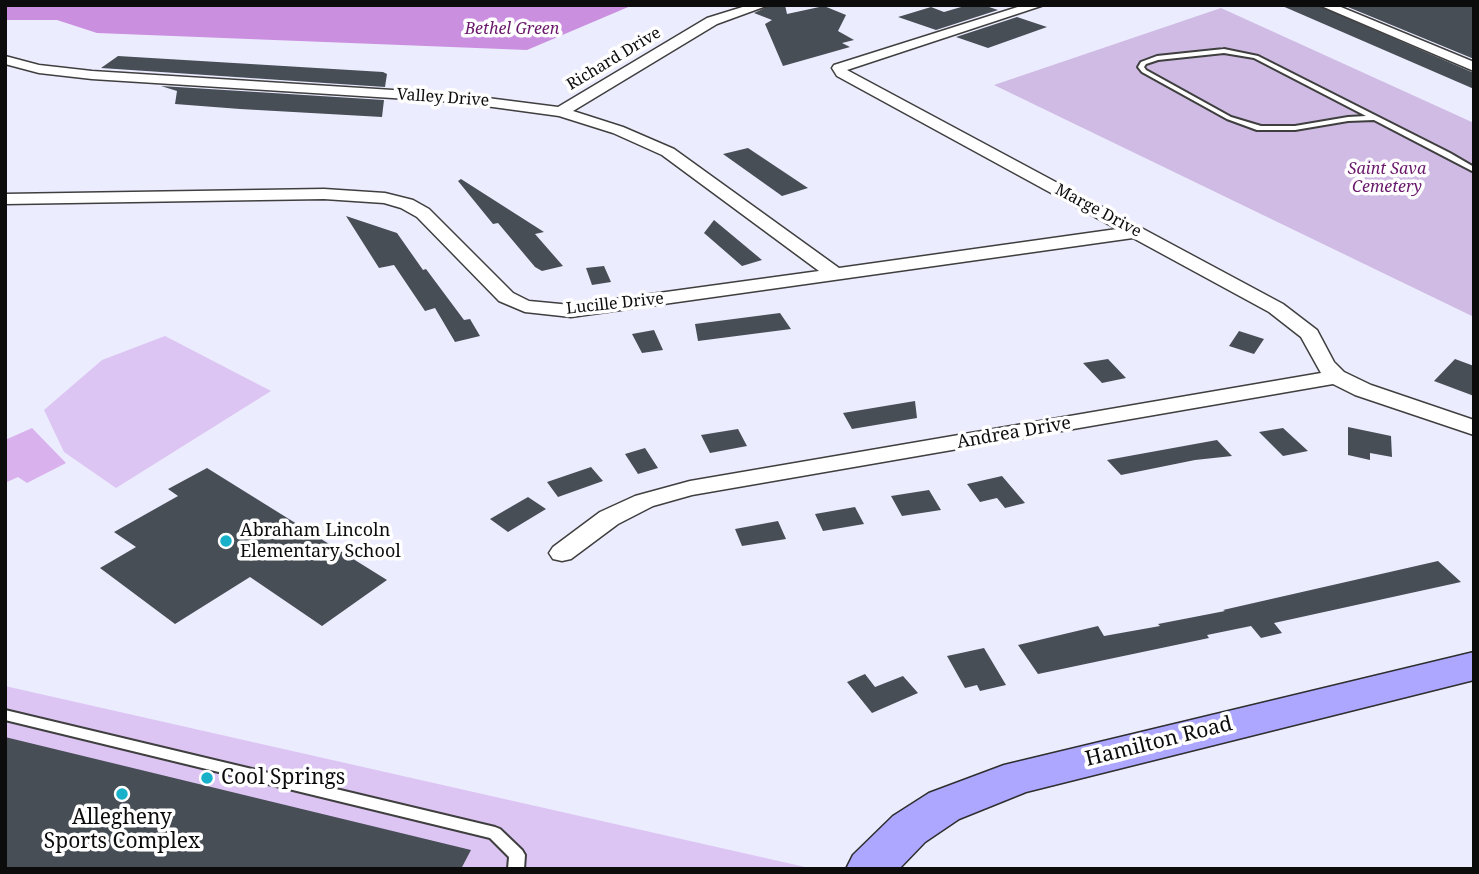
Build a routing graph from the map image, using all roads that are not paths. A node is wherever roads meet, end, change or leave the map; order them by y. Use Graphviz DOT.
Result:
graph roads {
  1 [pos="764,5"];
  2 [pos="1038,5"];
  3 [pos="1325,5"];
  4 [pos="5,60"];
  5 [pos="1474,67"];
  6 [pos="561,112"];
  7 [pos="1375,118"];
  8 [pos="1474,170"];
  9 [pos="5,199"];
  10 [pos="1136,232"];
  11 [pos="834,273"];
  12 [pos="1336,377"];
  13 [pos="1474,428"];
  14 [pos="562,553"];
  15 [pos="1474,666"];
  16 [pos="5,715"];
  17 [pos="516,869"];
  18 [pos="869,869"];
  1 -- 6 [label="street, Richard Drive"];
  2 -- 10 [label="street, Marge Drive"];
  3 -- 5 [label="street"];
  4 -- 6 [label="street, Valley Drive"];
  6 -- 11 [label="street, Valley Drive"];
  7 -- 7 [label="lane"];
  7 -- 8 [label="lane"];
  9 -- 11 [label="street, Lucille Drive"];
  10 -- 11 [label="street, Lucille Drive"];
  10 -- 12 [label="street, Marge Drive"];
  12 -- 13 [label="street"];
  12 -- 14 [label="street, Andrea Drive"];
  15 -- 18 [label="street, Hamilton Road"];
  16 -- 17 [label="lane"];
}
